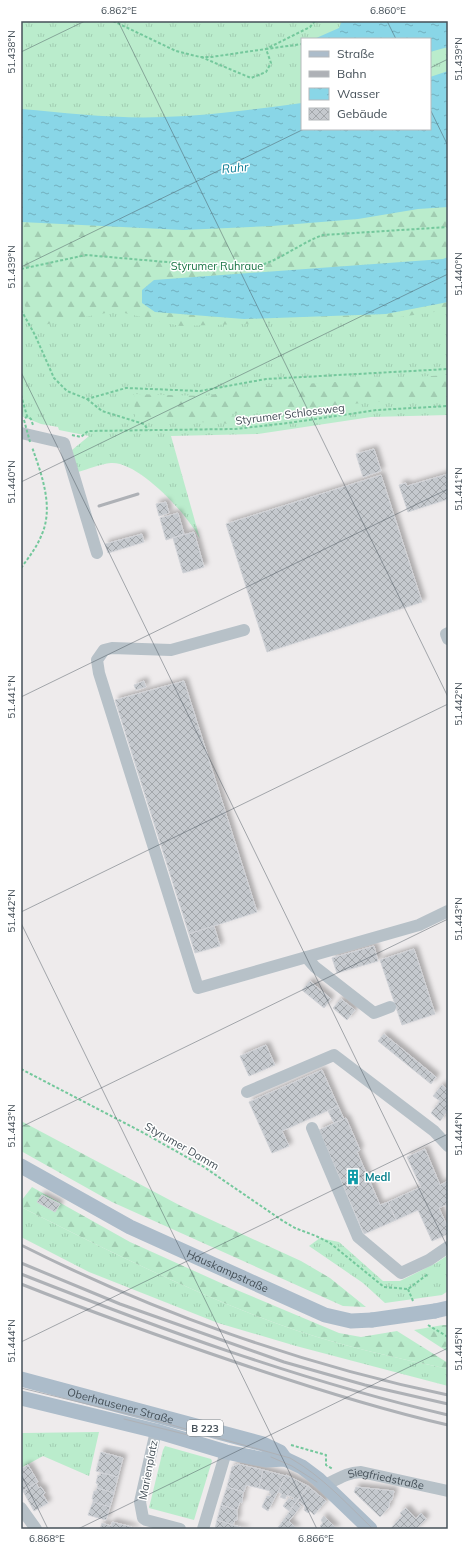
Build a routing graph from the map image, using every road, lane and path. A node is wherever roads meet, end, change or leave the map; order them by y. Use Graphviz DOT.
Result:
graph roads {
  1 [pos="113,21"];
  2 [pos="315,21"];
  3 [pos="301,44"];
  4 [pos="266,49"];
  5 [pos="200,57"];
  6 [pos="448,227"];
  7 [pos="21,268"];
  8 [pos="21,310"];
  9 [pos="448,369"];
  10 [pos="21,395"];
  11 [pos="87,399"];
  12 [pos="448,406"];
  13 [pos="27,416"];
  14 [pos="34,429"];
  15 [pos="148,430"];
  16 [pos="21,433"];
  17 [pos="66,434"];
  18 [pos="97,553"];
  19 [pos="21,568"];
  20 [pos="244,630"];
  21 [pos="448,634"];
  22 [pos="448,639"];
  23 [pos="448,912"];
  24 [pos="306,957"];
  25 [pos="390,1007"];
  26 [pos="21,1069"];
  27 [pos="247,1092"];
  28 [pos="312,1128"];
  29 [pos="448,1146"];
  30 [pos="21,1166"];
  31 [pos="448,1247"];
  32 [pos="408,1289"];
  33 [pos="442,1309"];
  34 [pos="429,1326"];
  35 [pos="448,1337"];
  36 [pos="21,1379"];
  37 [pos="21,1398"];
  38 [pos="156,1431"];
  39 [pos="226,1452"];
  40 [pos="286,1452"];
  41 [pos="342,1476"];
  42 [pos="325,1485"];
  43 [pos="448,1491"];
  44 [pos="21,1508"];
  45 [pos="363,1527"];
  46 [pos="36,1529"];
  47 [pos="180,1529"];
  48 [pos="203,1529"];
  1 -- 5 [label="path"];
  2 -- 4 [label="path"];
  3 -- 4 [label="path"];
  4 -- 5 [label="path"];
  4 -- 5 [label="path"];
  6 -- 7 [label="path"];
  8 -- 11 [label="path"];
  9 -- 11 [label="path"];
  10 -- 13 [label="path"];
  11 -- 15 [label="path"];
  12 -- 15 [label="path, Styrumer Schlossweg"];
  13 -- 14 [label="path"];
  13 -- 19 [label="path, bridge"];
  15 -- 17 [label="path, Styrumer Schlossweg"];
  16 -- 18 [label="street"];
  20 -- 24 [label="street"];
  21 -- 22 [label="street"];
  23 -- 24 [label="street"];
  24 -- 25 [label="street"];
  26 -- 32 [label="path, Styrumer Damm"];
  27 -- 29 [label="street"];
  28 -- 31 [label="street"];
  30 -- 33 [label="main road, Hauskampstraße, bridge"];
  34 -- 35 [label="path"];
  36 -- 40 [label="main road, Oberhausener Straße / B 223"];
  37 -- 38 [label="main road, Oberhausener Straße / B 223"];
  38 -- 39 [label="main road, Oberhausener Straße / B 223"];
  38 -- 47 [label="street, Marienplatz"];
  39 -- 40 [label="main road, Oberhausener Straße / B 223"];
  39 -- 48 [label="street"];
  40 -- 41 [label="path"];
  40 -- 42 [label="main road, Oberhausener Straße / B 223"];
  41 -- 42 [label="street, Siegfriedstraße"];
  41 -- 43 [label="street, Siegfriedstraße"];
  42 -- 45 [label="main road, Oberhausener Straße / B 223"];
  44 -- 46 [label="street"];
}
